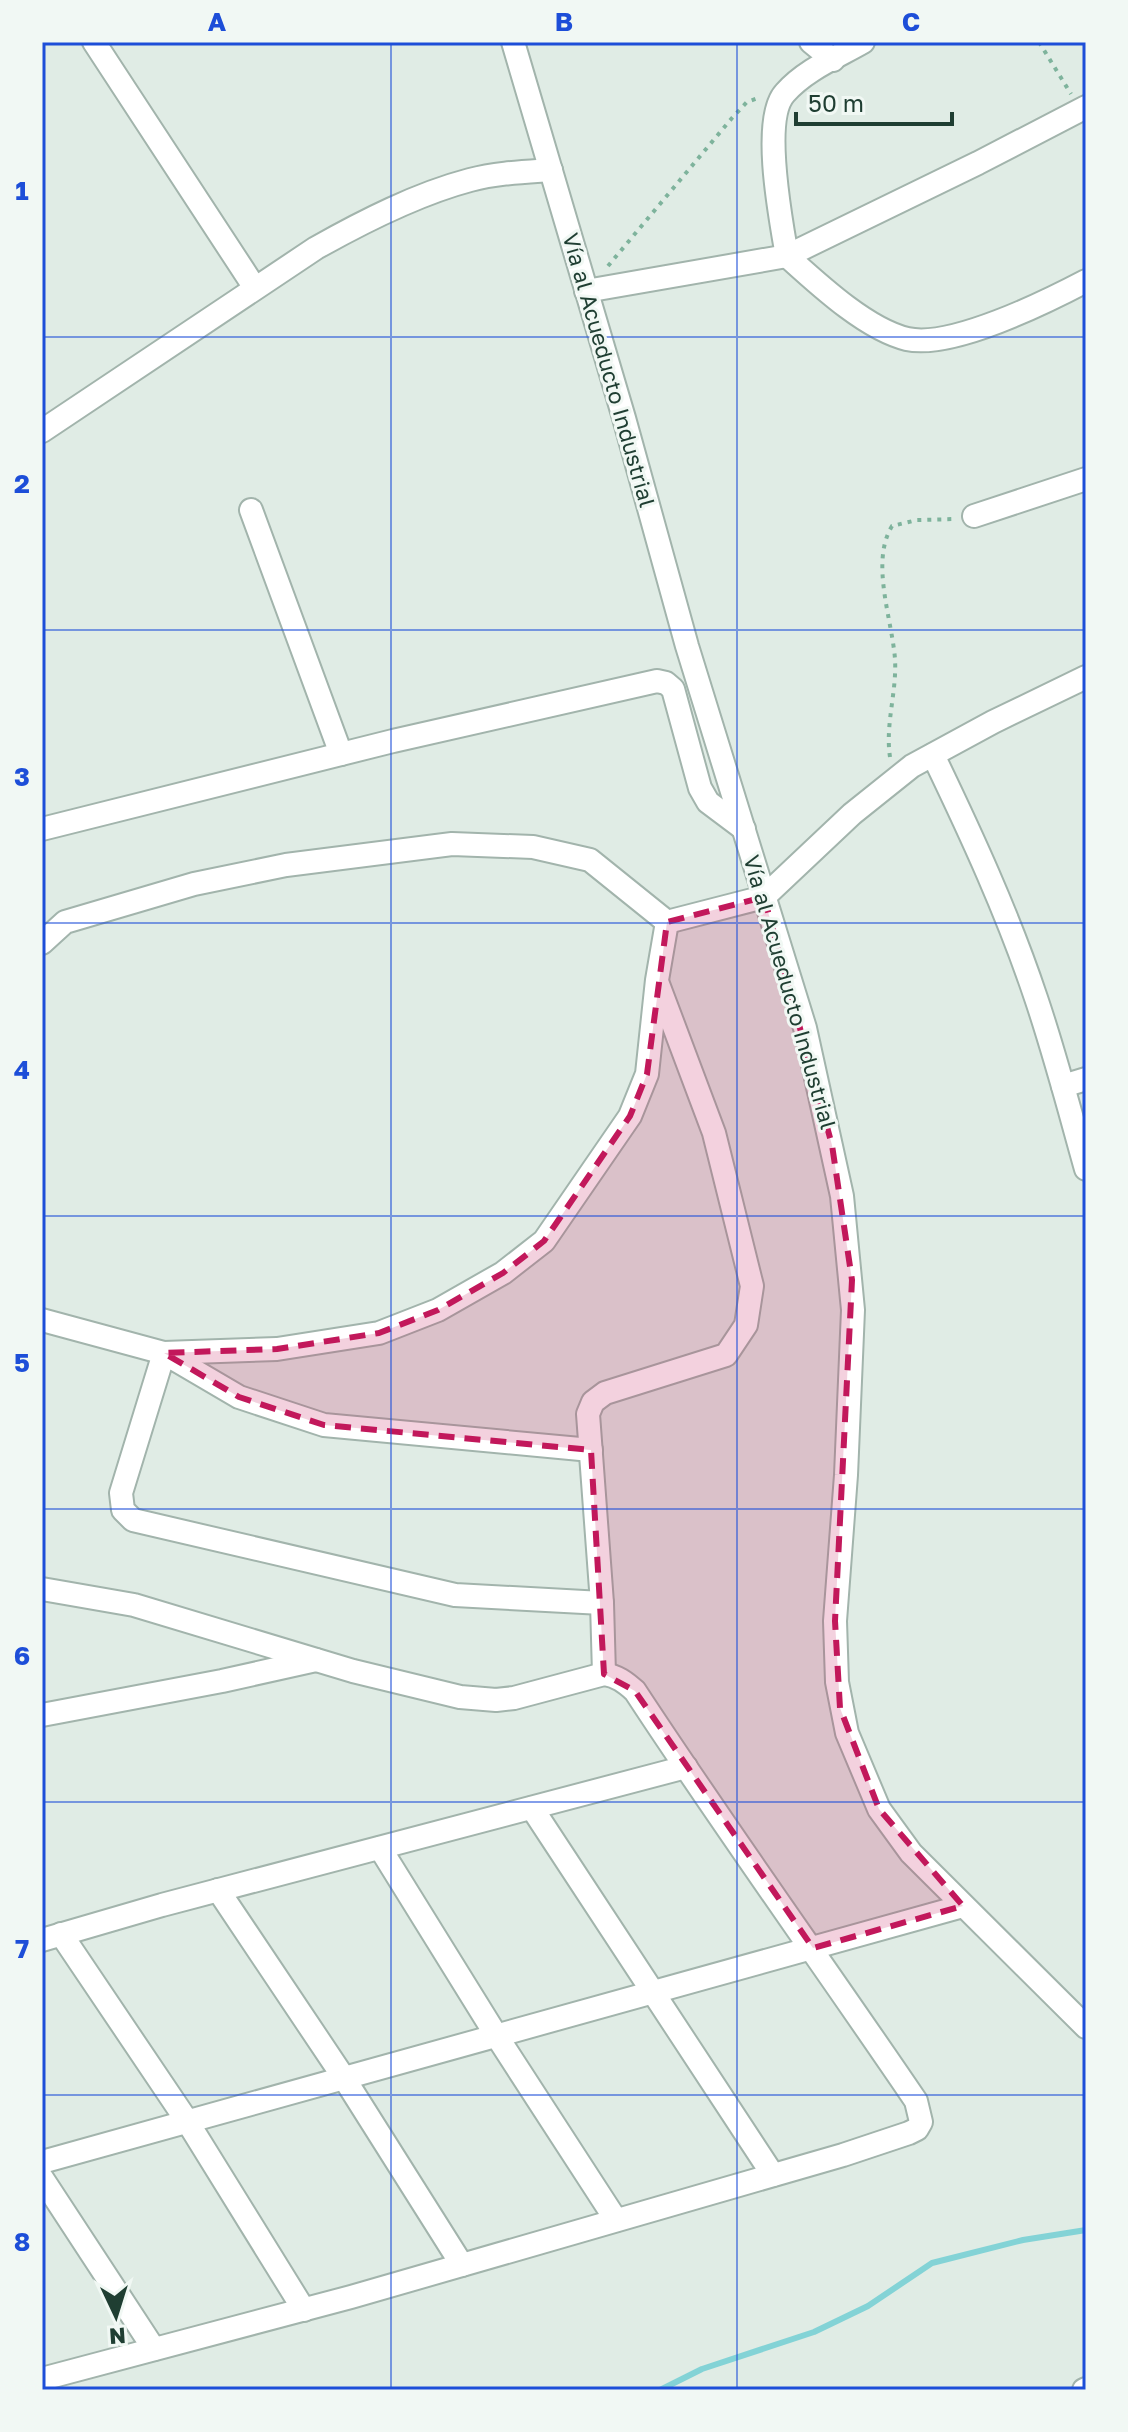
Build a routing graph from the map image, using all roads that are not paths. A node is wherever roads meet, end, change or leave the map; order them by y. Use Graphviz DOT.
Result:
graph roads {
  1 [pos="94,42"];
  2 [pos="811,42"];
  3 [pos="863,42"];
  4 [pos="518,46"];
  5 [pos="830,51"];
  6 [pos="1083,108"];
  7 [pos="551,170"];
  8 [pos="787,256"];
  9 [pos="1086,281"];
  10 [pos="255,288"];
  11 [pos="586,291"];
  12 [pos="42,431"];
  13 [pos="1086,479"];
  14 [pos="251,510"];
  15 [pos="974,516"];
  16 [pos="1086,677"];
  17 [pos="341,754"];
  18 [pos="933,755"];
  19 [pos="42,829"];
  20 [pos="744,829"];
  21 [pos="764,897"];
  22 [pos="65,922"];
  23 [pos="667,922"];
  24 [pos="42,928"];
  25 [pos="42,943"];
  26 [pos="657,980"];
  27 [pos="1086,1079"];
  28 [pos="1063,1086"];
  29 [pos="1086,1169"];
  30 [pos="42,1320"];
  31 [pos="164,1353"];
  32 [pos="591,1450"];
  33 [pos="42,1589"];
  34 [pos="602,1603"];
  35 [pos="317,1660"];
  36 [pos="604,1674"];
  37 [pos="42,1715"];
  38 [pos="686,1767"];
  39 [pos="532,1808"];
  40 [pos="380,1848"];
  41 [pos="218,1890"];
  42 [pos="963,1906"];
  43 [pos="52,1937"];
  44 [pos="813,1948"];
  45 [pos="652,1992"];
  46 [pos="1086,2027"];
  47 [pos="496,2035"];
  48 [pos="344,2078"];
  49 [pos="187,2121"];
  50 [pos="42,2162"];
  51 [pos="773,2175"];
  52 [pos="42,2178"];
  53 [pos="616,2220"];
  54 [pos="462,2265"];
  55 [pos="304,2310"];
  56 [pos="154,2349"];
  57 [pos="42,2379"];
  1 -- 10 [label="street"];
  2 -- 5 [label="street"];
  3 -- 5 [label="street"];
  4 -- 7 [label="street, Vía al Acueducto Industrial"];
  5 -- 8 [label="street"];
  6 -- 8 [label="street"];
  7 -- 10 [label="street"];
  7 -- 11 [label="street, Vía al Acueducto Industrial"];
  8 -- 9 [label="street"];
  8 -- 11 [label="street"];
  10 -- 12 [label="street"];
  11 -- 20 [label="street, Vía al Acueducto Industrial"];
  13 -- 15 [label="street"];
  14 -- 17 [label="street"];
  16 -- 18 [label="street"];
  17 -- 19 [label="street"];
  17 -- 20 [label="street"];
  18 -- 21 [label="street"];
  18 -- 28 [label="street"];
  20 -- 21 [label="street, Vía al Acueducto Industrial"];
  21 -- 23 [label="street"];
  21 -- 42 [label="street, Vía al Acueducto Industrial"];
  22 -- 23 [label="street"];
  22 -- 24 [label="street"];
  22 -- 25 [label="street"];
  23 -- 26 [label="street"];
  26 -- 31 [label="street"];
  26 -- 32 [label="street"];
  27 -- 28 [label="street"];
  28 -- 29 [label="street"];
  30 -- 31 [label="street"];
  31 -- 32 [label="street"];
  31 -- 34 [label="street"];
  32 -- 34 [label="street"];
  33 -- 35 [label="street"];
  34 -- 36 [label="street"];
  35 -- 36 [label="street"];
  35 -- 37 [label="street"];
  36 -- 38 [label="street"];
  38 -- 39 [label="street"];
  38 -- 44 [label="street"];
  39 -- 40 [label="street"];
  39 -- 45 [label="street"];
  40 -- 41 [label="street"];
  40 -- 47 [label="street"];
  41 -- 43 [label="street"];
  41 -- 48 [label="street"];
  42 -- 44 [label="street"];
  42 -- 46 [label="street, Vía al Acueducto Industrial"];
  43 -- 49 [label="street"];
  44 -- 45 [label="street"];
  44 -- 51 [label="street"];
  45 -- 47 [label="street"];
  45 -- 51 [label="street"];
  47 -- 48 [label="street"];
  47 -- 53 [label="street"];
  48 -- 49 [label="street"];
  48 -- 54 [label="street"];
  49 -- 50 [label="street"];
  49 -- 55 [label="street"];
  51 -- 53 [label="street"];
  52 -- 56 [label="street"];
  53 -- 54 [label="street"];
  54 -- 55 [label="street"];
  55 -- 56 [label="street"];
  56 -- 57 [label="street"];
}
